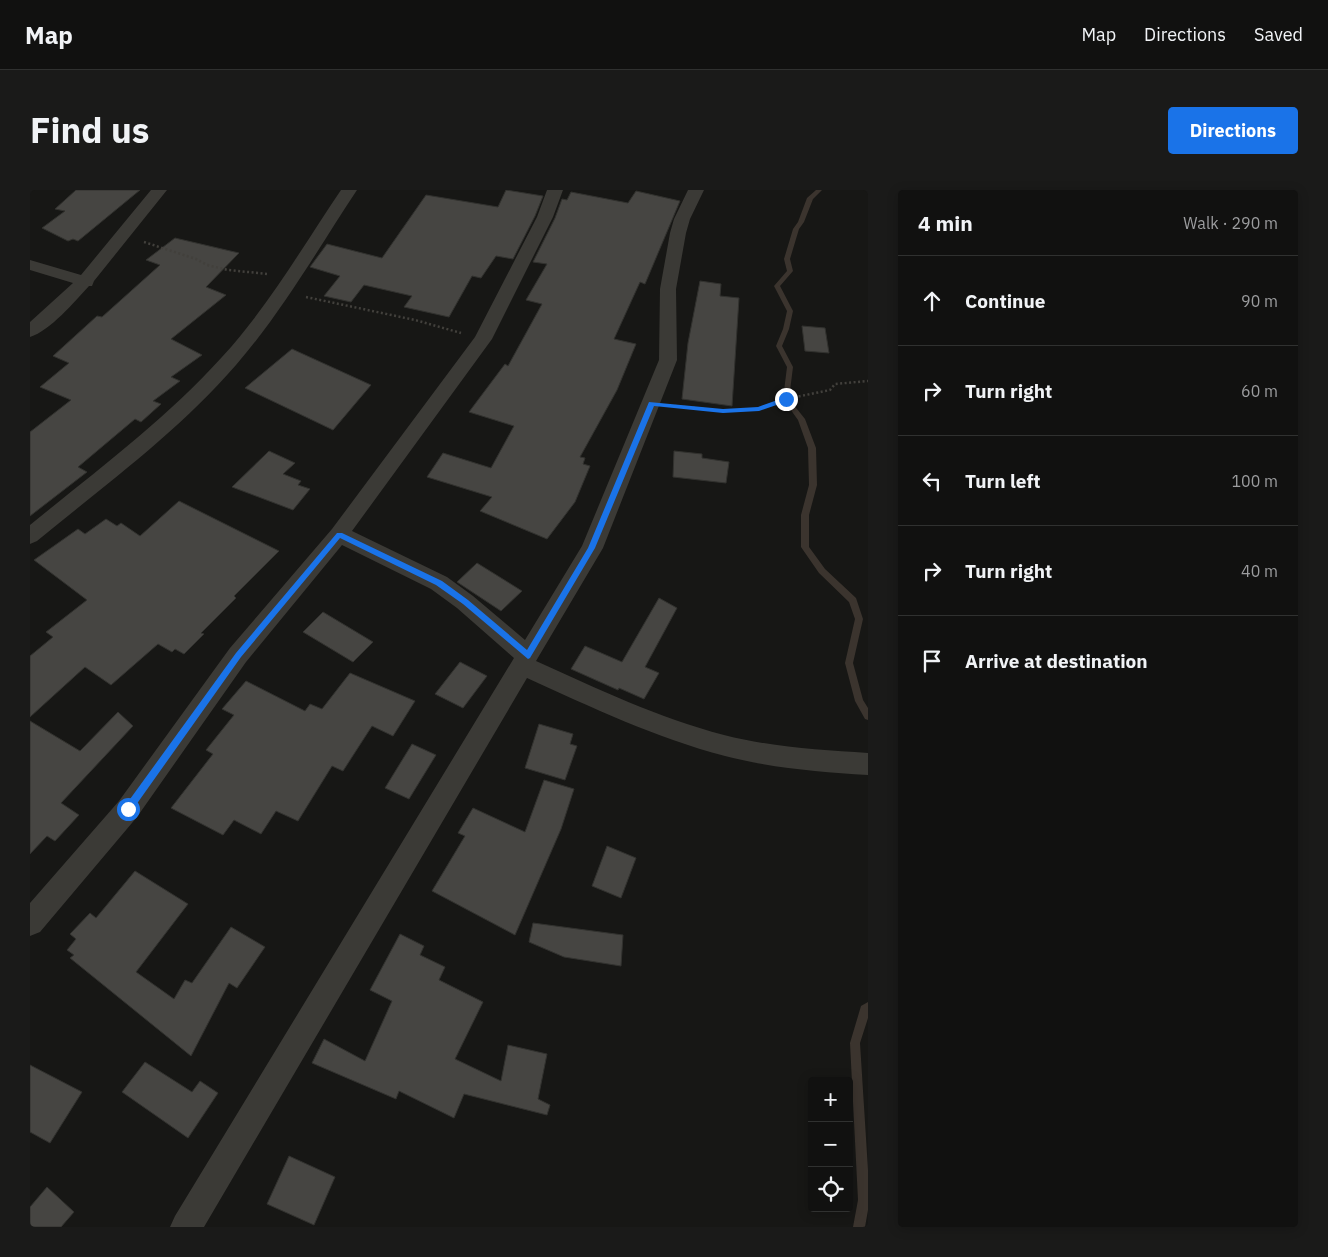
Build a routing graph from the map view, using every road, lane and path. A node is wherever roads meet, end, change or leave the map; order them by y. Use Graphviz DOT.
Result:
graph roads {
  1 [pos="159,190"];
  2 [pos="349,190"];
  3 [pos="555,190"];
  4 [pos="696,190"];
  5 [pos="122,235"];
  6 [pos="30,266"];
  7 [pos="291,276"];
  8 [pos="86,282"];
  9 [pos="281,292"];
  10 [pos="30,331"];
  11 [pos="483,339"];
  12 [pos="868,381"];
  13 [pos="652,403"];
  14 [pos="339,534"];
  15 [pos="30,536"];
  16 [pos="524,660"];
  17 [pos="868,764"];
  18 [pos="30,923"];
  19 [pos="186,1227"];
  1 -- 5 [label="street"];
  2 -- 7 [label="street"];
  3 -- 11 [label="street"];
  4 -- 13 [label="street"];
  5 -- 7 [label="path"];
  5 -- 8 [label="street"];
  6 -- 8 [label="street"];
  7 -- 9 [label="street"];
  8 -- 10 [label="street"];
  9 -- 11 [label="path"];
  9 -- 15 [label="street"];
  11 -- 14 [label="street"];
  12 -- 13 [label="path"];
  13 -- 16 [label="street"];
  14 -- 16 [label="street"];
  14 -- 18 [label="street"];
  16 -- 17 [label="street"];
  16 -- 19 [label="street"];
}
